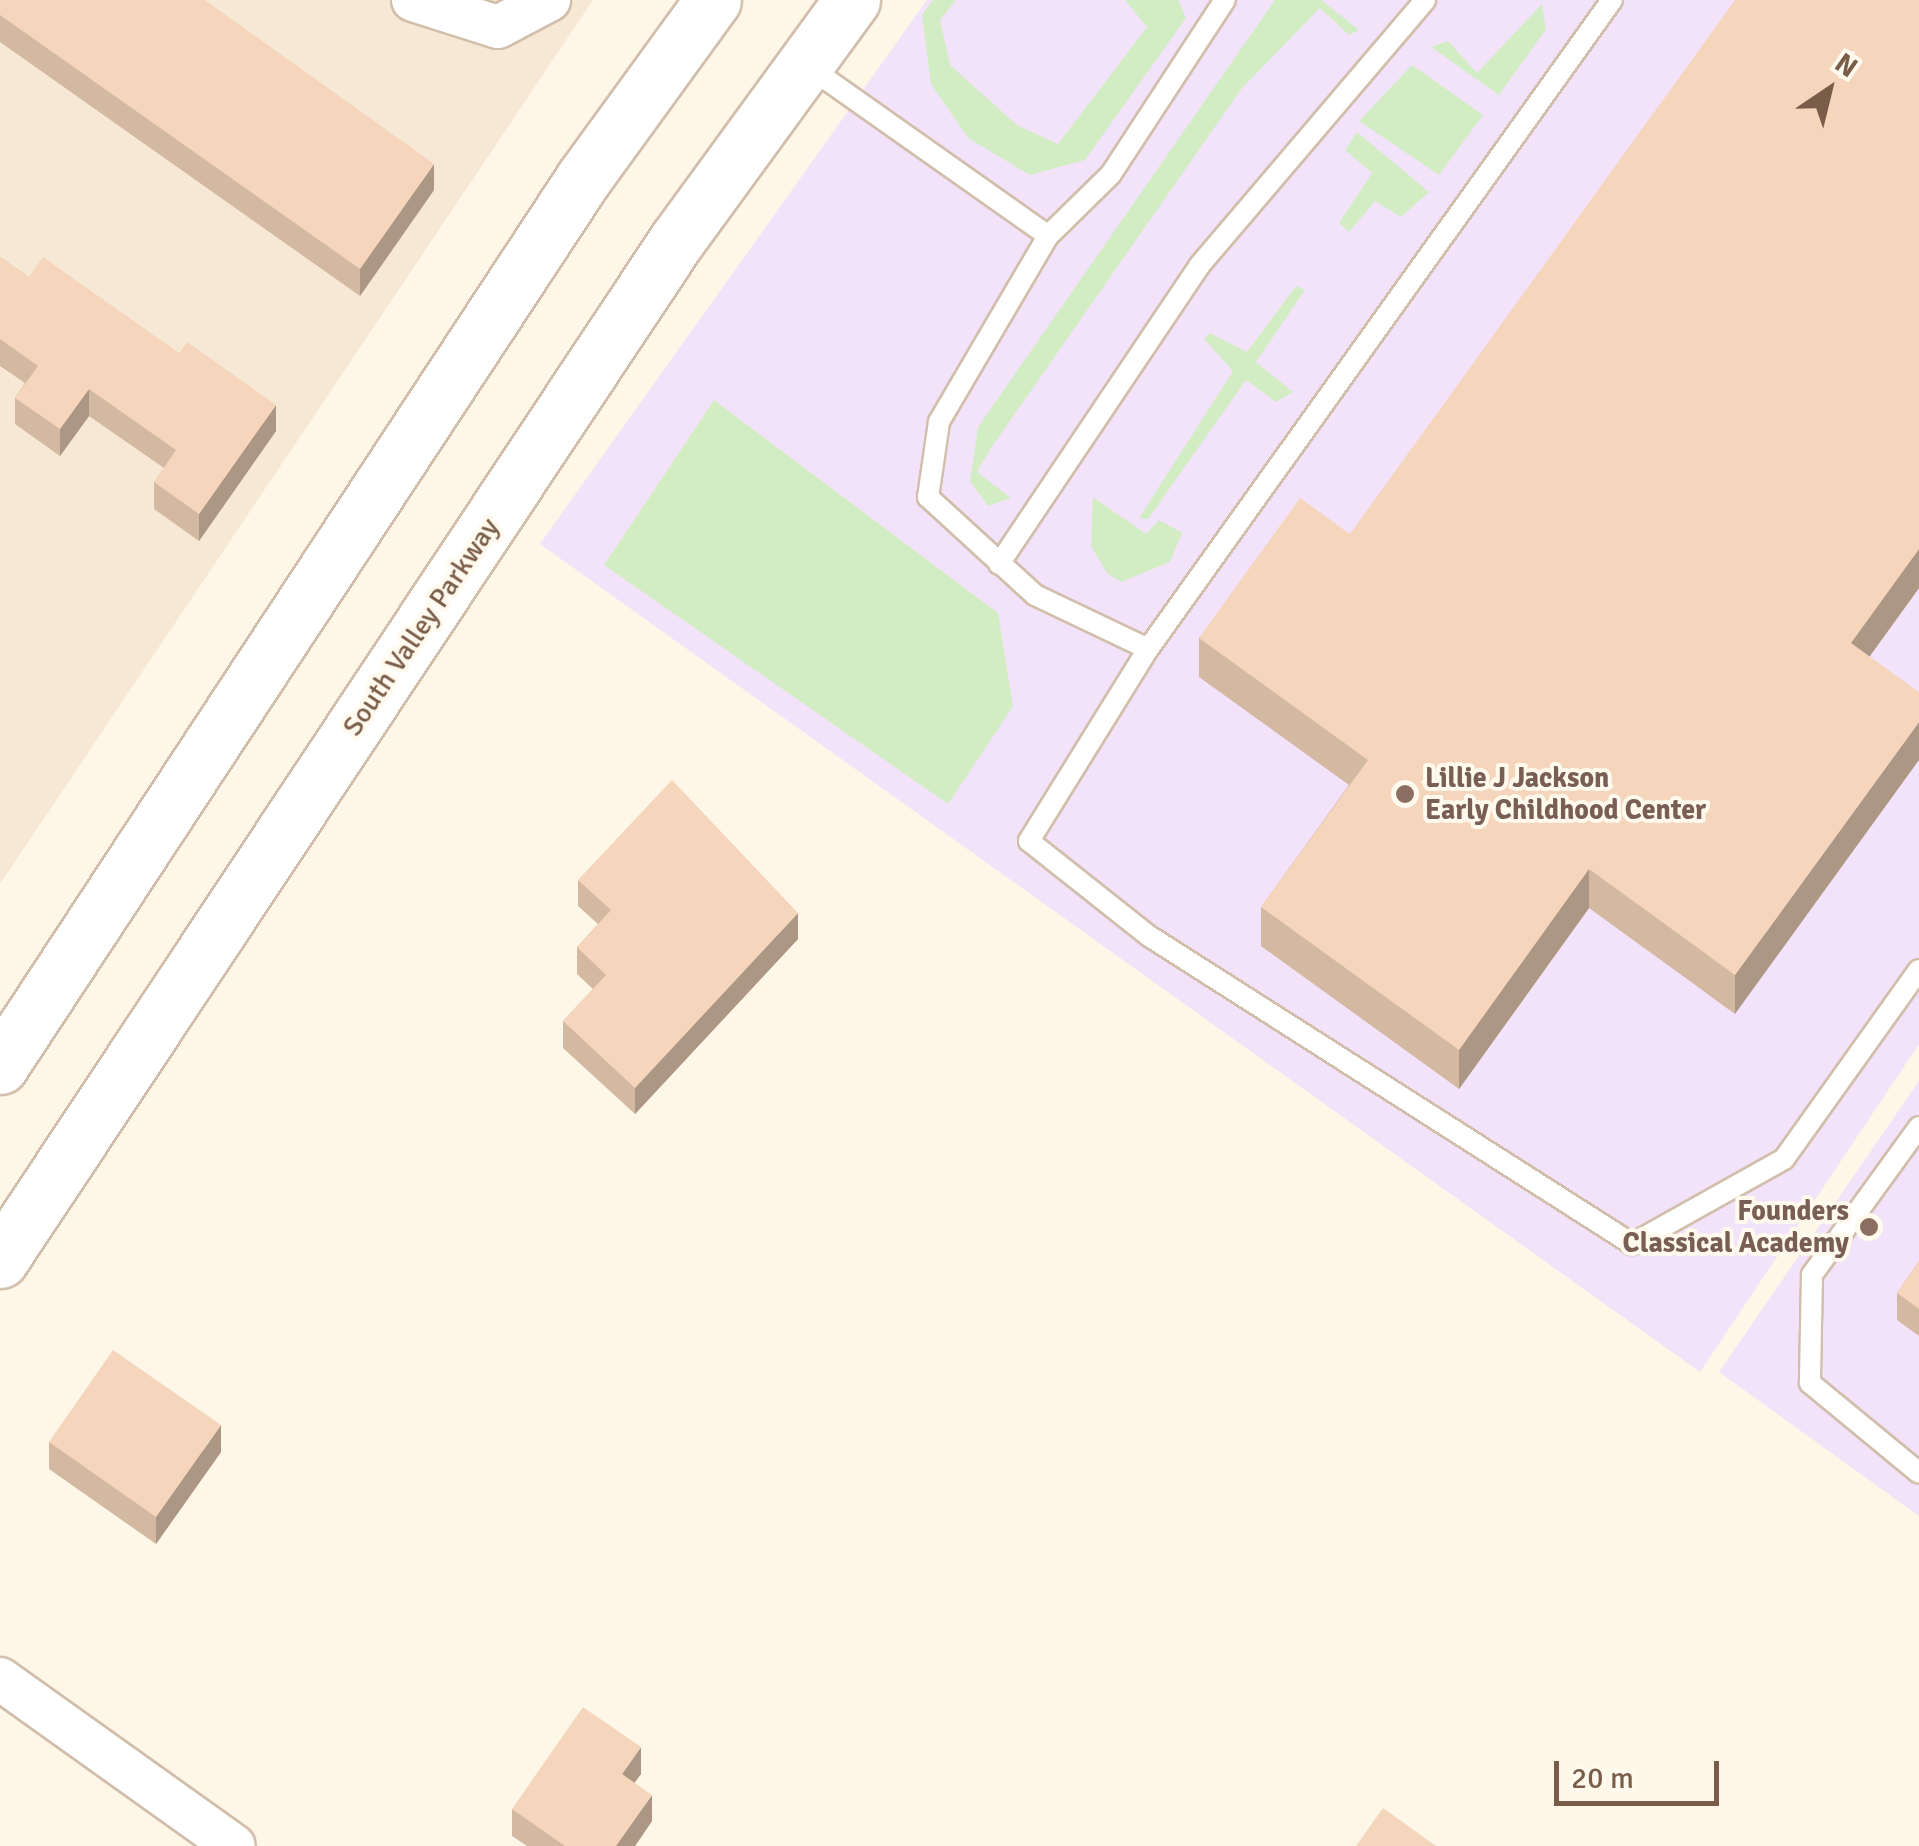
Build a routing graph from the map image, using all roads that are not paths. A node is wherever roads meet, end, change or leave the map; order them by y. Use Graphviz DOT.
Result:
graph roads {
  1 [pos="413,0"];
  2 [pos="548,0"];
  3 [pos="713,0"];
  4 [pos="852,0"];
  5 [pos="1225,0"];
  6 [pos="1424,0"];
  7 [pos="1612,0"];
  8 [pos="805,65"];
  9 [pos="1048,236"];
  10 [pos="999,564"];
  11 [pos="1148,649"];
  12 [pos="1919,970"];
  13 [pos="0,1066"];
  14 [pos="1919,1126"];
  15 [pos="0,1260"];
  16 [pos="1919,1473"];
  17 [pos="0,1679"];
  18 [pos="234,1846"];
  1 -- 2 [label="street"];
  3 -- 13 [label="main road"];
  4 -- 8 [label="main road, South Valley Parkway"];
  5 -- 9 [label="lane"];
  6 -- 10 [label="lane"];
  7 -- 11 [label="lane"];
  8 -- 9 [label="lane"];
  8 -- 15 [label="main road, South Valley Parkway"];
  9 -- 10 [label="lane"];
  10 -- 11 [label="lane"];
  11 -- 12 [label="lane"];
  14 -- 16 [label="lane"];
  17 -- 18 [label="street"];
}
